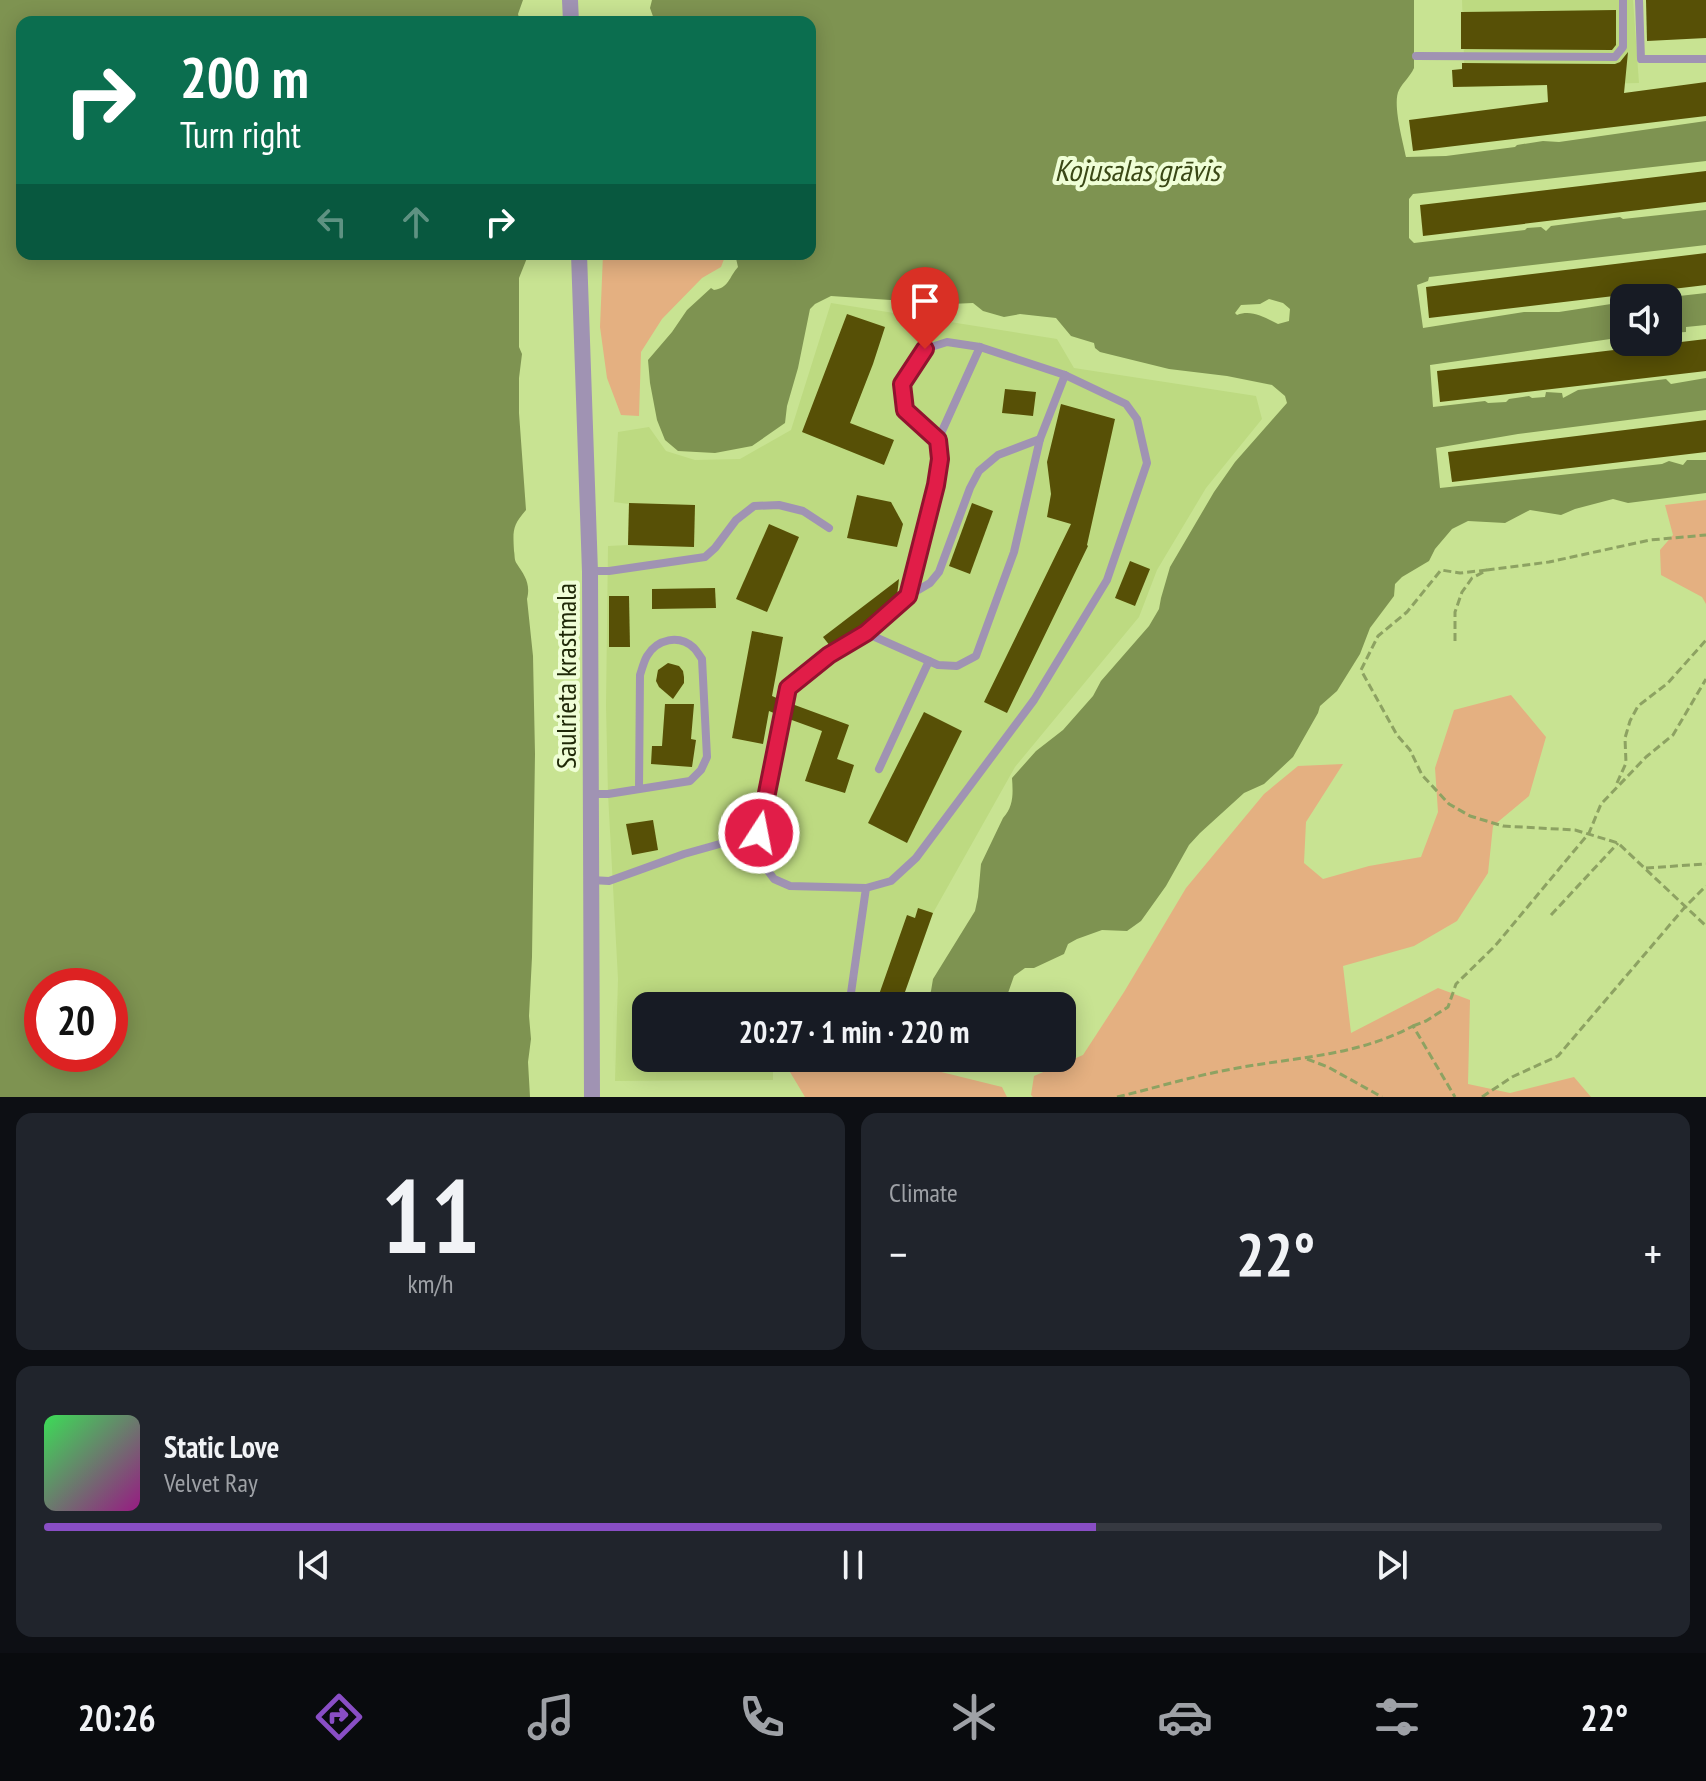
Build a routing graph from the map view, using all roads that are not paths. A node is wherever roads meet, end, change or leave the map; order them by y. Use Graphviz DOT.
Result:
graph roads {
  1 [pos="1623,0"];
  2 [pos="1639,0"];
  3 [pos="1416,56"];
  4 [pos="1706,59"];
  5 [pos="579,260"];
  6 [pos="980,347"];
  7 [pos="1065,375"];
  8 [pos="1040,439"];
  9 [pos="938,440"];
  10 [pos="829,528"];
  11 [pos="590,572"];
  12 [pos="908,596"];
  13 [pos="866,633"];
  14 [pos="929,661"];
  15 [pos="879,769"];
  16 [pos="639,789"];
  17 [pos="591,794"];
  18 [pos="759,833"];
  19 [pos="591,880"];
  20 [pos="866,888"];
  21 [pos="851,992"];
  22 [pos="592,1097"];
  1 -- 3 [label="lane"];
  2 -- 4 [label="lane"];
  5 -- 11 [label="street, Saulrieta krastmala"];
  6 -- 7 [label="lane"];
  6 -- 9 [label="lane"];
  6 -- 9 [label="lane"];
  7 -- 8 [label="lane"];
  7 -- 20 [label="lane"];
  8 -- 12 [label="lane"];
  8 -- 14 [label="lane"];
  9 -- 12 [label="lane"];
  10 -- 11 [label="lane"];
  11 -- 17 [label="street, Saulrieta krastmala"];
  12 -- 13 [label="lane"];
  13 -- 14 [label="lane"];
  13 -- 18 [label="lane"];
  14 -- 15 [label="lane"];
  16 -- 16 [label="lane"];
  16 -- 17 [label="lane"];
  17 -- 19 [label="street, Saulrieta krastmala"];
  18 -- 19 [label="lane"];
  18 -- 20 [label="lane"];
  19 -- 22 [label="street, Saulrieta krastmala"];
  20 -- 21 [label="lane"];
}
